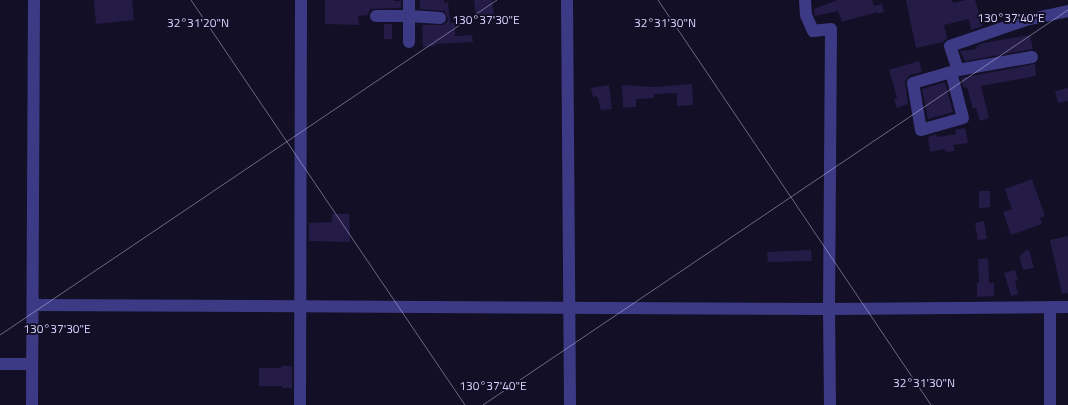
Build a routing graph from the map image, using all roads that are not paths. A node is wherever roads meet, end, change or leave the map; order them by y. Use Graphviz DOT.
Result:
graph roads {
  1 [pos="34,0"];
  2 [pos="301,0"];
  3 [pos="409,0"];
  4 [pos="566,0"];
  5 [pos="805,0"];
  6 [pos="1068,12"];
  7 [pos="376,16"];
  8 [pos="410,16"];
  9 [pos="440,18"];
  10 [pos="409,42"];
  11 [pos="1032,57"];
  12 [pos="954,71"];
  13 [pos="34,305"];
  14 [pos="300,306"];
  15 [pos="570,307"];
  16 [pos="1050,307"];
  17 [pos="1068,307"];
  18 [pos="829,309"];
  19 [pos="0,364"];
  20 [pos="32,364"];
  21 [pos="32,405"];
  22 [pos="300,405"];
  23 [pos="570,405"];
  24 [pos="830,405"];
  25 [pos="1050,405"];
  1 -- 13 [label="street"];
  2 -- 14 [label="street"];
  3 -- 8 [label="street"];
  4 -- 15 [label="street"];
  5 -- 18 [label="street"];
  6 -- 12 [label="street"];
  7 -- 8 [label="street"];
  8 -- 9 [label="street"];
  8 -- 10 [label="street"];
  11 -- 12 [label="street"];
  12 -- 12 [label="street"];
  13 -- 14 [label="street"];
  13 -- 20 [label="street"];
  14 -- 15 [label="street"];
  14 -- 22 [label="street"];
  15 -- 18 [label="street"];
  15 -- 23 [label="street"];
  16 -- 17 [label="street"];
  16 -- 18 [label="street"];
  16 -- 25 [label="street"];
  18 -- 24 [label="street"];
  19 -- 20 [label="street"];
  20 -- 21 [label="street"];
}
